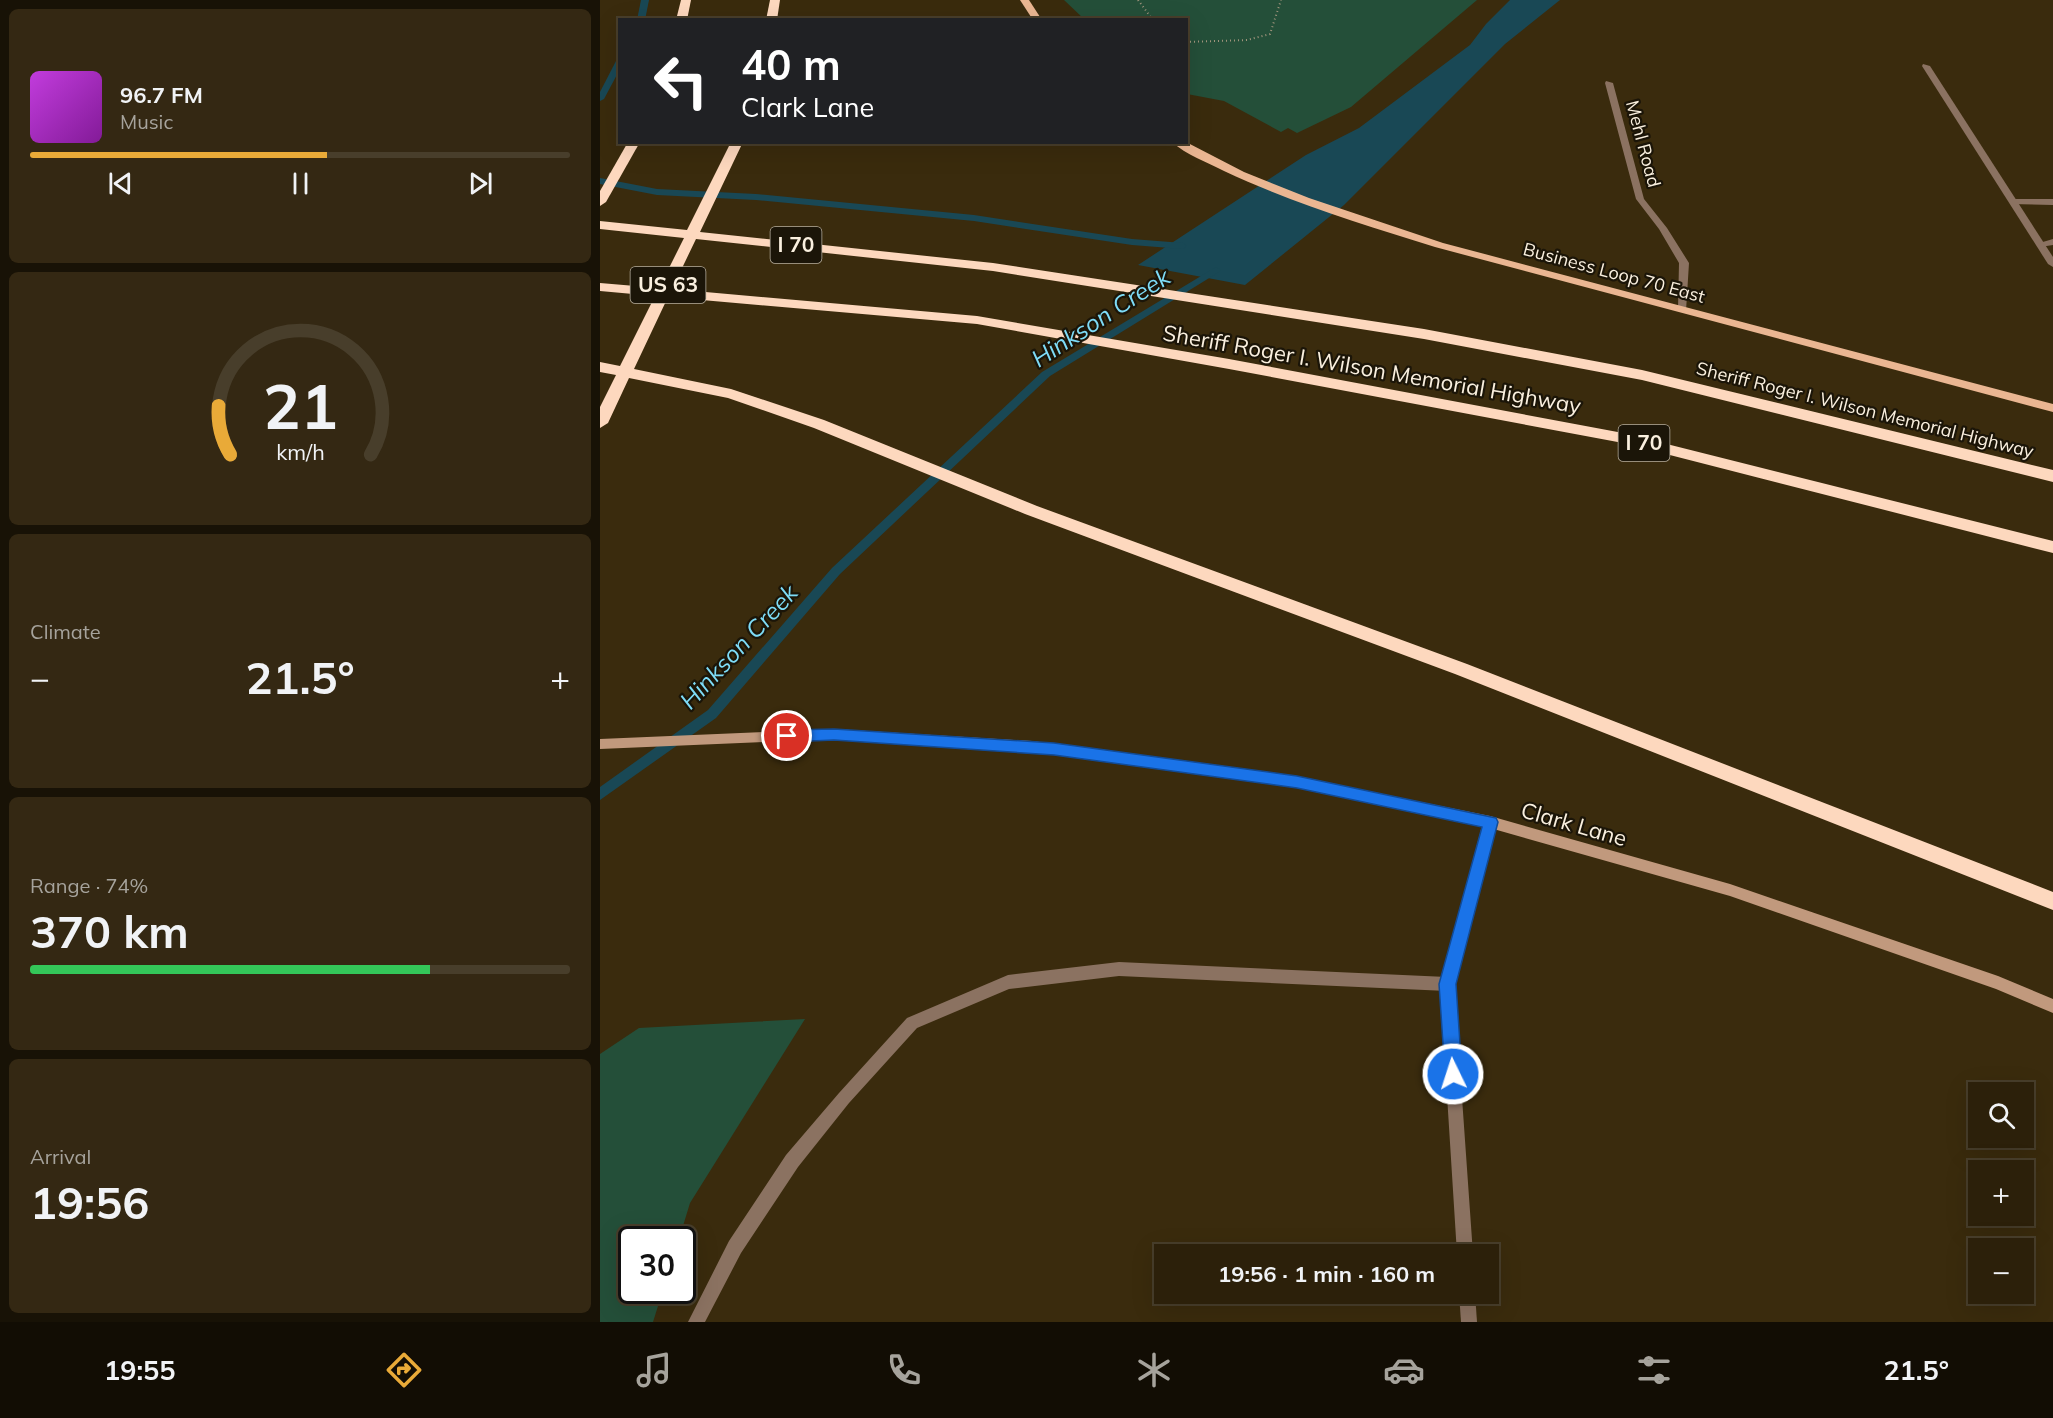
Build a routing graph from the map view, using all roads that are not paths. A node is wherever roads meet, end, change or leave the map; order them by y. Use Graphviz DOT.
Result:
graph roads {
  1 [pos="686,0"];
  2 [pos="775,0"];
  3 [pos="1024,0"];
  4 [pos="682,18"];
  5 [pos="771,18"];
  6 [pos="1037,18"];
  7 [pos="1926,66"];
  8 [pos="1609,83"];
  9 [pos="736,144"];
  10 [pos="1180,144"];
  11 [pos="632,145"];
  12 [pos="600,202"];
  13 [pos="2013,202"];
  14 [pos="2052,202"];
  15 [pos="600,219"];
  16 [pos="600,225"];
  17 [pos="637,228"];
  18 [pos="2053,242"];
  19 [pos="2040,244"];
  20 [pos="2053,264"];
  21 [pos="600,287"];
  22 [pos="1683,309"];
  23 [pos="600,368"];
  24 [pos="2053,408"];
  25 [pos="600,423"];
  26 [pos="2053,476"];
  27 [pos="2053,547"];
  28 [pos="600,744"];
  29 [pos="1490,822"];
  30 [pos="2053,901"];
  31 [pos="1447,984"];
  32 [pos="2053,1006"];
  33 [pos="1464,1244"];
  34 [pos="1468,1304"];
  35 [pos="696,1322"];
  36 [pos="1469,1322"];
  1 -- 4 [label="highway"];
  2 -- 5 [label="highway"];
  3 -- 6 [label="main road"];
  7 -- 13 [label="street"];
  8 -- 22 [label="street, Mehl Road"];
  9 -- 25 [label="highway, US 63"];
  10 -- 22 [label="main road, Business Loop 70 East"];
  11 -- 12 [label="highway"];
  13 -- 14 [label="street"];
  13 -- 19 [label="street"];
  15 -- 17 [label="highway"];
  16 -- 17 [label="highway, Sheriff Roger I. Wilson Memorial Highway / I 70"];
  17 -- 26 [label="highway, Sheriff Roger I. Wilson Memorial Highway / I 70"];
  18 -- 19 [label="street"];
  19 -- 20 [label="street"];
  21 -- 27 [label="highway, Sheriff Roger I. Wilson Memorial Highway / I 70"];
  22 -- 24 [label="main road, Business Loop 70 East"];
  23 -- 30 [label="highway"];
  28 -- 29 [label="street, Clark Lane"];
  29 -- 31 [label="street"];
  29 -- 32 [label="street, Clark Lane"];
  31 -- 33 [label="street"];
  31 -- 35 [label="street"];
  34 -- 36 [label="street"];
}
